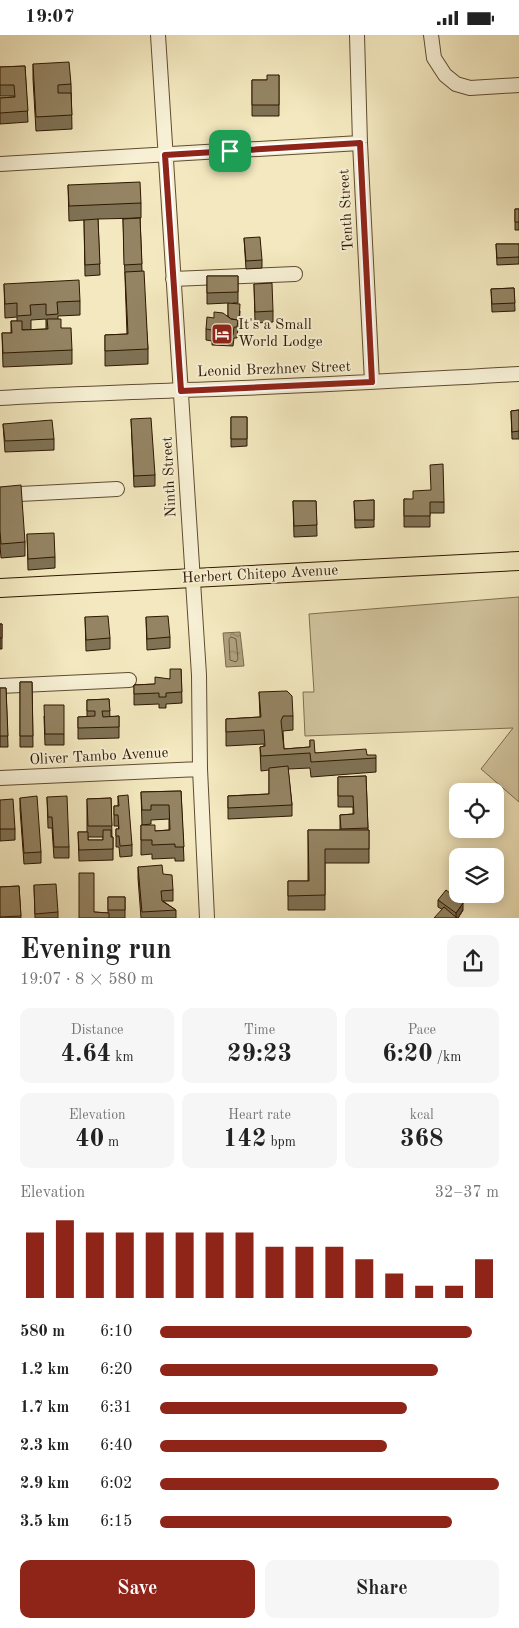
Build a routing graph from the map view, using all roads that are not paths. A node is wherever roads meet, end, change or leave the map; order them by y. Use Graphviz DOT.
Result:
graph roads {
  1 [pos="158,35"];
  2 [pos="357,35"];
  3 [pos="431,35"];
  4 [pos="519,85"];
  5 [pos="360,143"];
  6 [pos="165,155"];
  7 [pos="0,164"];
  8 [pos="295,274"];
  9 [pos="173,279"];
  10 [pos="519,374"];
  11 [pos="372,382"];
  12 [pos="181,391"];
  13 [pos="0,398"];
  14 [pos="117,489"];
  15 [pos="0,495"];
  16 [pos="519,561"];
  17 [pos="192,579"];
  18 [pos="0,588"];
  19 [pos="129,680"];
  20 [pos="0,686"];
  21 [pos="200,769"];
  22 [pos="0,778"];
  23 [pos="207,918"];
  1 -- 6 [label="street, Ninth Street"];
  2 -- 5 [label="street, Tenth Street"];
  3 -- 4 [label="street"];
  5 -- 6 [label="street"];
  5 -- 11 [label="street, Tenth Street"];
  6 -- 7 [label="street"];
  6 -- 9 [label="street, Ninth Street"];
  8 -- 9 [label="street"];
  9 -- 12 [label="street, Ninth Street"];
  10 -- 11 [label="street, Leonid Brezhnev Street"];
  11 -- 12 [label="street, Leonid Brezhnev Street"];
  12 -- 13 [label="street, Leonid Brezhnev Street"];
  12 -- 17 [label="street, Ninth Street"];
  14 -- 15 [label="street"];
  16 -- 17 [label="main road, Herbert Chitepo Avenue"];
  17 -- 18 [label="main road, Herbert Chitepo Avenue"];
  17 -- 21 [label="street, Ninth Street"];
  19 -- 20 [label="street"];
  21 -- 22 [label="street, Oliver Tambo Avenue"];
  21 -- 23 [label="street, Ninth Street"];
}
